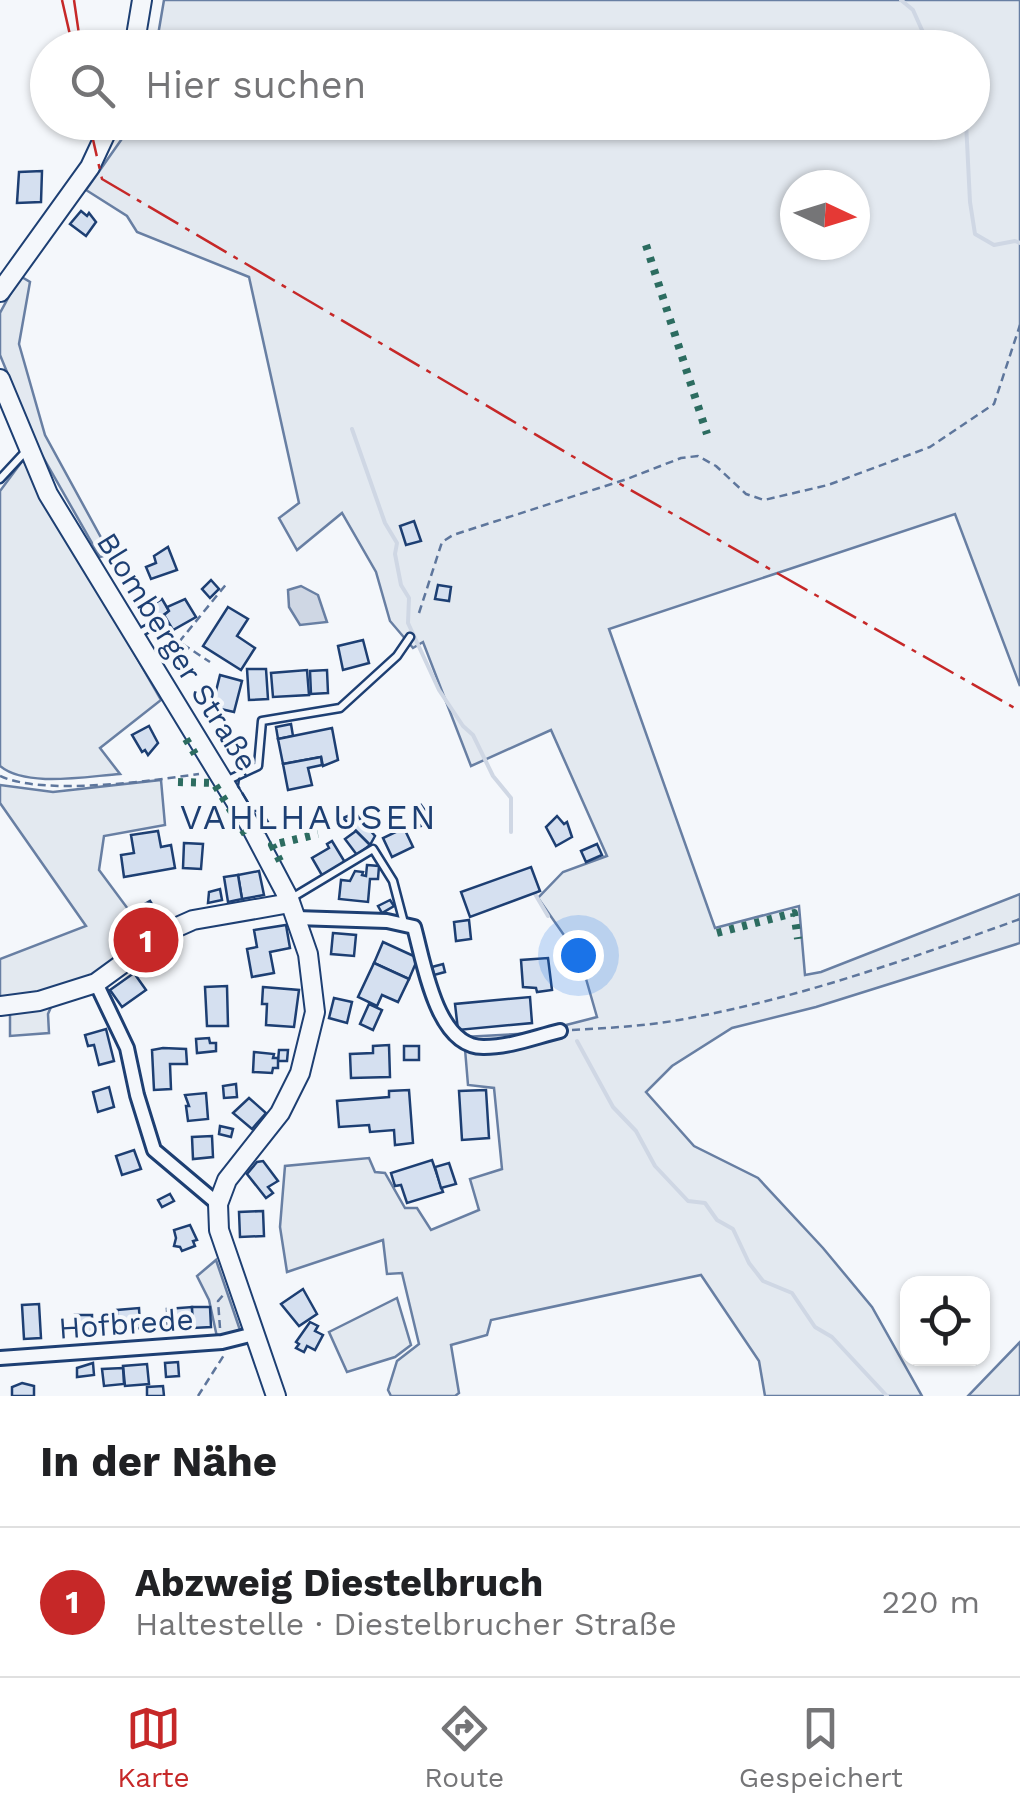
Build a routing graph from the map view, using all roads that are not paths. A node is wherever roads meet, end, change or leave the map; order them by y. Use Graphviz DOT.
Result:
graph roads {
  1 [pos="142,0"];
  2 [pos="137,30"];
  3 [pos="102,140"];
  4 [pos="0,292"];
  5 [pos="0,378"];
  6 [pos="27,450"];
  7 [pos="0,479"];
  8 [pos="152,626"];
  9 [pos="135,636"];
  10 [pos="410,637"];
  11 [pos="214,775"];
  12 [pos="292,906"];
  13 [pos="404,923"];
  14 [pos="96,983"];
  15 [pos="0,1006"];
  16 [pos="560,1031"];
  17 [pos="218,1204"];
  18 [pos="254,1334"];
  19 [pos="0,1358"];
  20 [pos="276,1396"];
  1 -- 2 [label="main road"];
  3 -- 4 [label="main road"];
  5 -- 6 [label="main road, Blomberger Straße"];
  6 -- 7 [label="lane"];
  6 -- 9 [label="main road, Blomberger Straße"];
  8 -- 9 [label="lane"];
  9 -- 11 [label="main road, Blomberger Straße"];
  10 -- 11 [label="lane"];
  11 -- 12 [label="main road, Blomberger Straße"];
  12 -- 13 [label="street"];
  12 -- 13 [label="lane"];
  12 -- 14 [label="main road"];
  12 -- 17 [label="main road, Blomberger Straße"];
  13 -- 16 [label="street"];
  14 -- 15 [label="main road"];
  14 -- 17 [label="street"];
  17 -- 18 [label="main road"];
  18 -- 19 [label="street, Hofbrede"];
  18 -- 20 [label="main road"];
}
